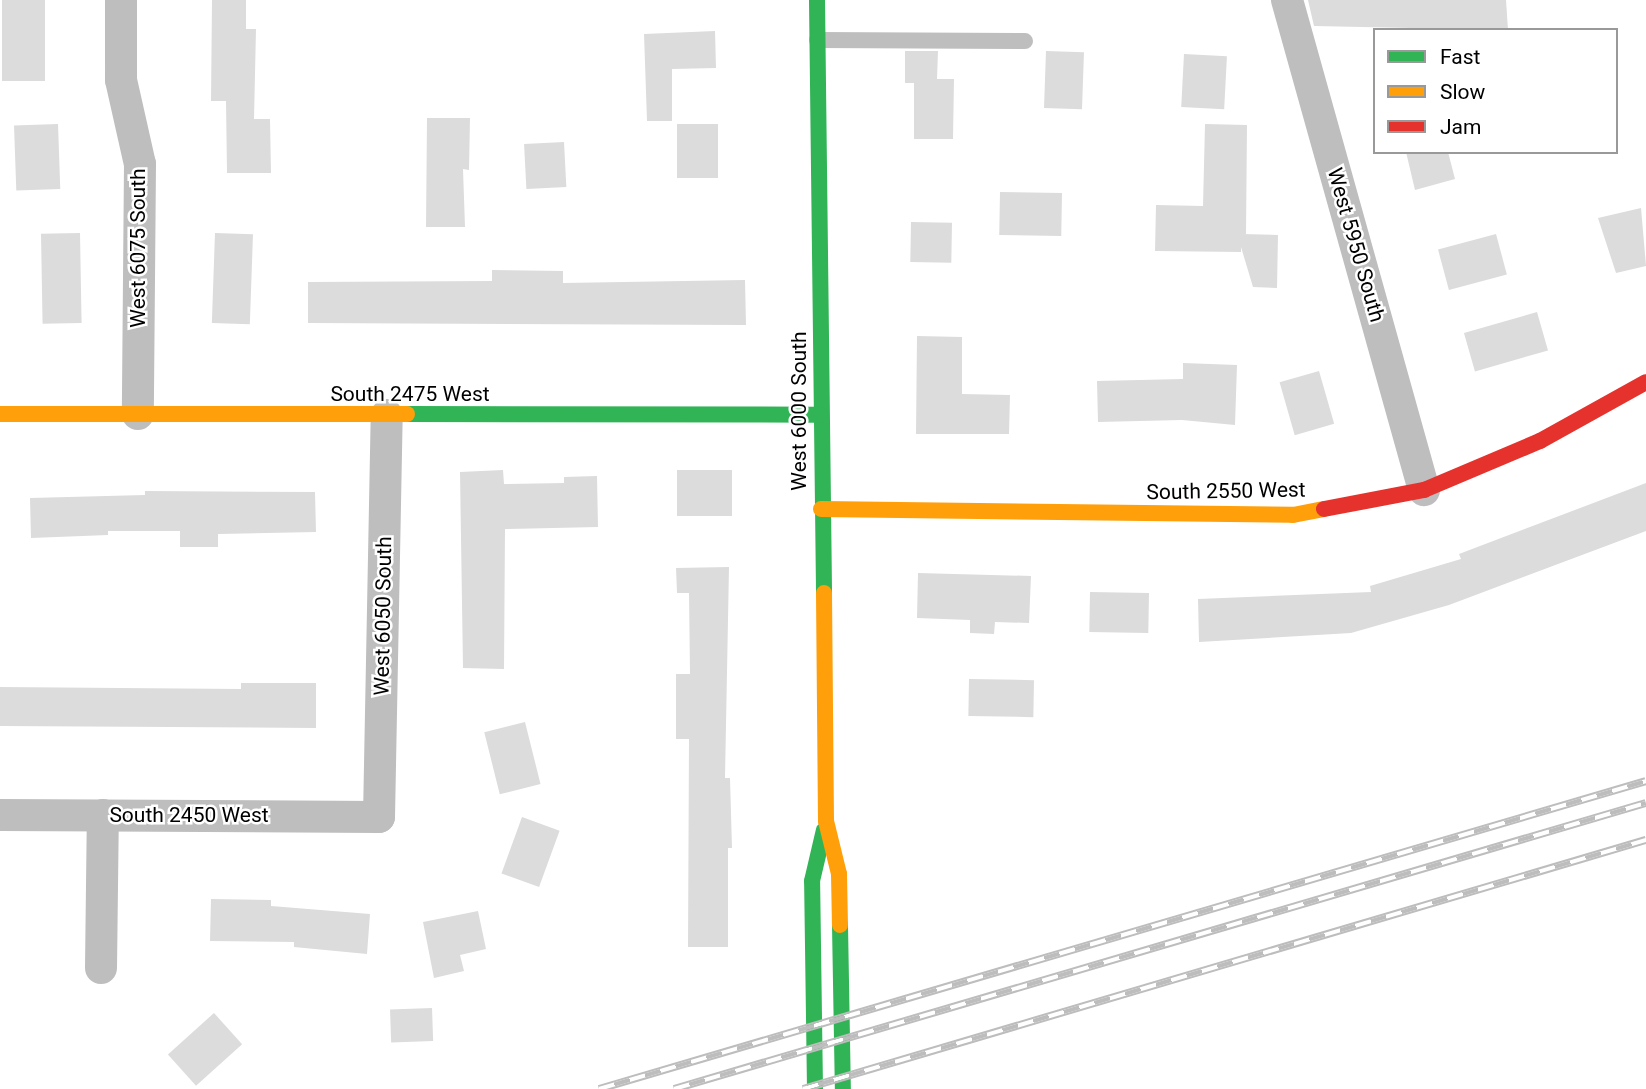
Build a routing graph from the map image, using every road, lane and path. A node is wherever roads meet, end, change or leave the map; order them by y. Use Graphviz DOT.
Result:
graph roads {
  1 [pos="121,0"];
  2 [pos="817,0"];
  3 [pos="1287,0"];
  4 [pos="817,40"];
  5 [pos="1025,41"];
  6 [pos="1646,382"];
  7 [pos="0,414"];
  8 [pos="138,414"];
  9 [pos="387,415"];
  10 [pos="820,415"];
  11 [pos="1424,490"];
  12 [pos="821,509"];
  13 [pos="0,815"];
  14 [pos="103,815"];
  15 [pos="379,817"];
  16 [pos="826,821"];
  17 [pos="101,968"];
  18 [pos="815,1089"];
  19 [pos="843,1089"];
  1 -- 8 [label="street, West 6075 South"];
  2 -- 4 [label="street, West 6000 South"];
  3 -- 11 [label="street, West 5950 South"];
  4 -- 5 [label="lane"];
  4 -- 10 [label="street, West 6000 South"];
  6 -- 11 [label="street, South 2550 West"];
  7 -- 8 [label="street, South 2475 West"];
  8 -- 9 [label="street, South 2475 West"];
  9 -- 10 [label="street, South 2475 West"];
  9 -- 15 [label="street, West 6050 South"];
  10 -- 12 [label="street, West 6000 South"];
  11 -- 12 [label="street, South 2550 West"];
  12 -- 16 [label="street, West 6000 South"];
  13 -- 14 [label="street, South 2450 West"];
  14 -- 15 [label="street, South 2450 West"];
  14 -- 17 [label="street"];
  16 -- 18 [label="street, West 6000 South"];
  16 -- 19 [label="street, West 6000 South"];
}
